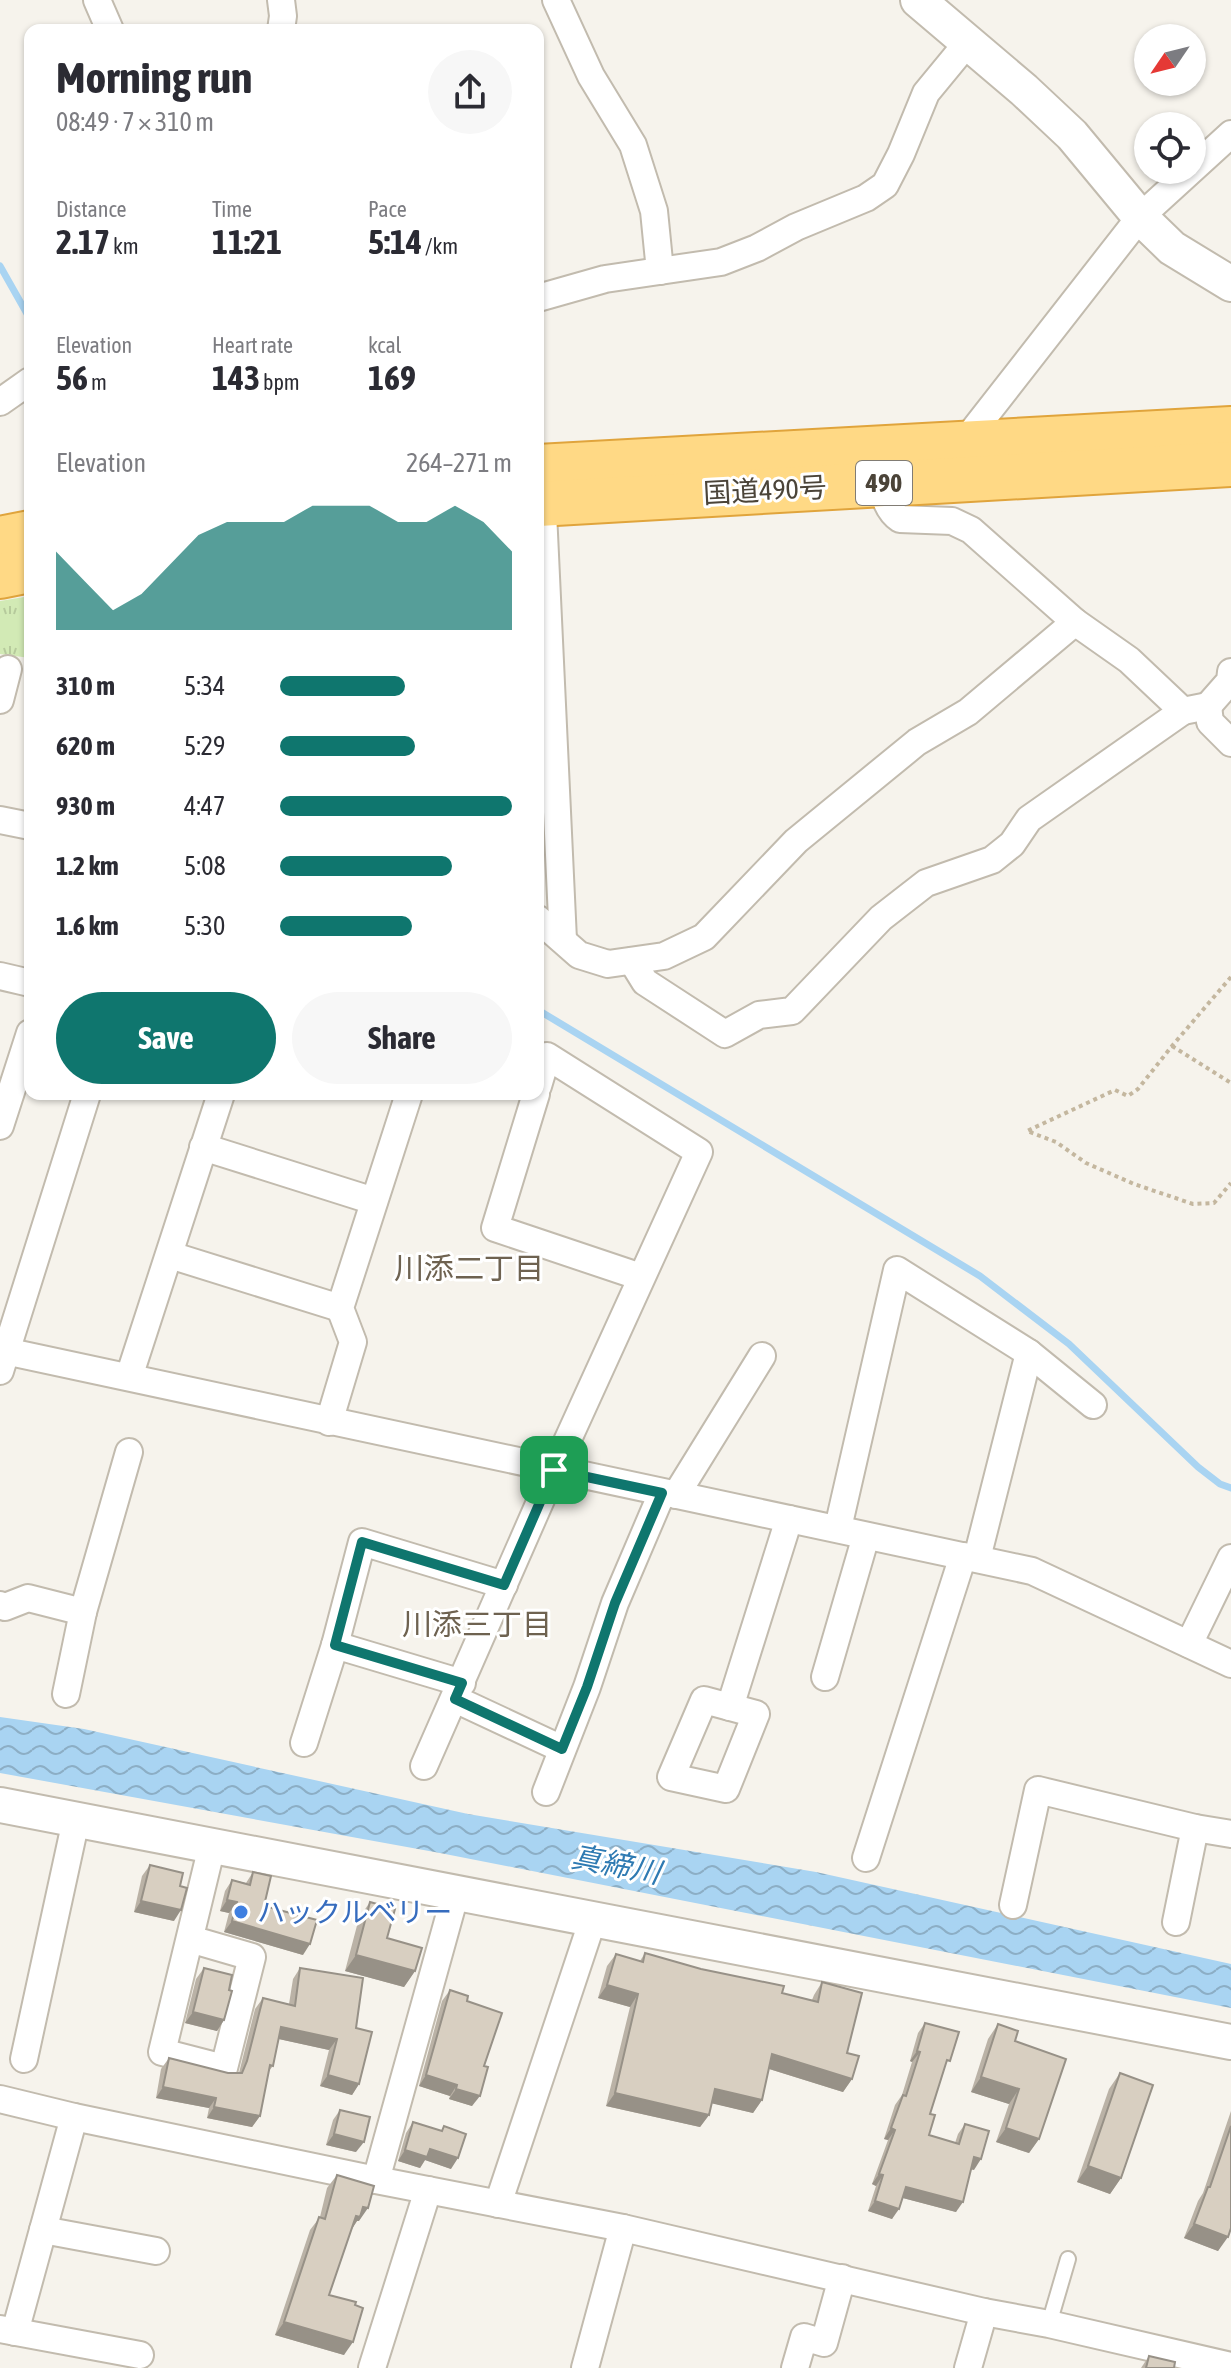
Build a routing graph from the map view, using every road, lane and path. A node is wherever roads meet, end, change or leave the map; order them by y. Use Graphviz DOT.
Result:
graph roads {
  1 [pos="97,0"];
  2 [pos="281,0"];
  3 [pos="556,0"];
  4 [pos="918,0"];
  5 [pos="107,24"];
  6 [pos="282,24"];
  7 [pos="968,42"];
  8 [pos="1231,134"];
  9 [pos="1140,217"];
  10 [pos="660,271"];
  11 [pos="1231,284"];
  12 [pos="544,296"];
  13 [pos="24,385"];
  14 [pos="0,402"];
  15 [pos="1231,429"];
  16 [pos="962,445"];
  17 [pos="1231,464"];
  18 [pos="878,466"];
  19 [pos="544,485"];
  20 [pos="24,534"];
  21 [pos="0,539"];
  22 [pos="24,571"];
  23 [pos="0,576"];
  24 [pos="1075,622"];
  25 [pos="544,626"];
  26 [pos="8,669"];
  27 [pos="1231,672"];
  28 [pos="546,697"];
  29 [pos="0,700"];
  30 [pos="1195,708"];
  31 [pos="1231,743"];
  32 [pos="0,820"];
  33 [pos="24,825"];
  34 [pos="544,924"];
  35 [pos="563,940"];
  36 [pos="632,961"];
  37 [pos="0,976"];
  38 [pos="1231,977"];
  39 [pos="24,982"];
  40 [pos="1172,1046"];
  41 [pos="24,1052"];
  42 [pos="544,1066"];
  43 [pos="1231,1083"];
  44 [pos="85,1100"];
  45 [pos="219,1100"];
  46 [pos="407,1100"];
  47 [pos="534,1100"];
  48 [pos="0,1126"];
  49 [pos="203,1147"];
  50 [pos="1231,1183"];
  51 [pos="374,1201"];
  52 [pos="170,1255"];
  53 [pos="641,1277"];
  54 [pos="340,1308"];
  55 [pos="1029,1353"];
  56 [pos="762,1356"];
  57 [pos="2,1357"];
  58 [pos="129,1377"];
  59 [pos="1093,1405"];
  60 [pos="329,1422"];
  61 [pos="129,1452"];
  62 [pos="554,1470"];
  63 [pos="669,1494"];
  64 [pos="789,1519"];
  65 [pos="838,1528"];
  66 [pos="866,1536"];
  67 [pos="970,1557"];
  68 [pos="1231,1558"];
  69 [pos="504,1585"];
  70 [pos="0,1605"];
  71 [pos="83,1612"];
  72 [pos="1189,1644"];
  73 [pos="335,1645"];
  74 [pos="1231,1664"];
  75 [pos="825,1677"];
  76 [pos="458,1691"];
  77 [pos="66,1694"];
  78 [pos="730,1707"];
  79 [pos="304,1743"];
  80 [pos="562,1749"];
  81 [pos="424,1766"];
  82 [pos="546,1792"];
  83 [pos="0,1805"];
  84 [pos="76,1820"];
  85 [pos="1195,1828"];
  86 [pos="1231,1834"];
  87 [pos="212,1846"];
  88 [pos="866,1858"];
  89 [pos="456,1892"];
  90 [pos="1013,1905"];
  91 [pos="593,1919"];
  92 [pos="1176,1922"];
  93 [pos="190,1939"];
  94 [pos="1231,2042"];
  95 [pos="24,2059"];
  96 [pos="0,2099"];
  97 [pos="74,2117"];
  98 [pos="376,2180"];
  99 [pos="428,2190"];
  100 [pos="498,2204"];
  101 [pos="623,2228"];
  102 [pos="43,2230"];
  103 [pos="156,2251"];
  104 [pos="1068,2259"];
  105 [pos="842,2278"];
  106 [pos="984,2312"];
  107 [pos="1049,2324"];
  108 [pos="8,2331"];
  109 [pos="140,2355"];
  110 [pos="1187,2362"];
  111 [pos="1231,2366"];
  112 [pos="372,2368"];
  113 [pos="585,2368"];
  114 [pos="795,2368"];
  115 [pos="968,2368"];
  1 -- 5 [label="street"];
  2 -- 6 [label="street"];
  3 -- 10 [label="street"];
  4 -- 7 [label="street"];
  7 -- 9 [label="street"];
  7 -- 10 [label="street"];
  8 -- 9 [label="street"];
  9 -- 11 [label="street"];
  9 -- 16 [label="street"];
  10 -- 12 [label="street"];
  13 -- 14 [label="street"];
  15 -- 16 [label="highway, 国道490号 / 490"];
  16 -- 18 [label="highway, 国道490号 / 490"];
  17 -- 18 [label="highway, 国道490号 / 490"];
  18 -- 19 [label="highway, 国道490号 / 490"];
  18 -- 24 [label="street"];
  20 -- 21 [label="highway"];
  22 -- 23 [label="highway"];
  24 -- 30 [label="street"];
  24 -- 36 [label="street"];
  25 -- 28 [label="street"];
  26 -- 29 [label="street"];
  27 -- 30 [label="street"];
  28 -- 35 [label="street"];
  30 -- 31 [label="street"];
  30 -- 36 [label="street"];
  32 -- 33 [label="street"];
  34 -- 35 [label="street"];
  35 -- 36 [label="street"];
  37 -- 39 [label="street"];
  38 -- 40 [label="path"];
  40 -- 43 [label="path"];
  40 -- 50 [label="path"];
  41 -- 48 [label="street"];
  42 -- 53 [label="street"];
  44 -- 57 [label="street"];
  45 -- 49 [label="street"];
  46 -- 51 [label="street"];
  47 -- 53 [label="street"];
  49 -- 51 [label="street"];
  49 -- 52 [label="street"];
  51 -- 54 [label="street"];
  52 -- 54 [label="street"];
  52 -- 58 [label="street"];
  53 -- 62 [label="street"];
  54 -- 60 [label="street"];
  55 -- 59 [label="street"];
  55 -- 65 [label="street"];
  55 -- 67 [label="street"];
  56 -- 63 [label="street"];
  57 -- 58 [label="street"];
  58 -- 60 [label="street"];
  60 -- 62 [label="street"];
  61 -- 71 [label="street"];
  62 -- 63 [label="street"];
  62 -- 69 [label="street"];
  63 -- 64 [label="street"];
  63 -- 80 [label="street"];
  64 -- 65 [label="street"];
  64 -- 78 [label="street"];
  65 -- 66 [label="street"];
  66 -- 67 [label="street"];
  66 -- 75 [label="street"];
  67 -- 72 [label="street"];
  67 -- 88 [label="street"];
  68 -- 72 [label="street"];
  69 -- 73 [label="street"];
  69 -- 76 [label="street"];
  70 -- 71 [label="street"];
  71 -- 77 [label="street"];
  72 -- 74 [label="street"];
  73 -- 76 [label="street"];
  73 -- 79 [label="street"];
  76 -- 80 [label="street"];
  76 -- 81 [label="street"];
  80 -- 82 [label="street"];
  83 -- 84 [label="street"];
  84 -- 87 [label="street"];
  84 -- 95 [label="street"];
  85 -- 86 [label="street"];
  85 -- 90 [label="street"];
  85 -- 92 [label="street"];
  87 -- 89 [label="street"];
  87 -- 93 [label="street"];
  89 -- 91 [label="street"];
  89 -- 98 [label="street"];
  91 -- 94 [label="street"];
  91 -- 100 [label="street"];
  93 -- 93 [label="street"];
  96 -- 97 [label="street"];
  97 -- 98 [label="street"];
  97 -- 102 [label="street"];
  98 -- 99 [label="street"];
  99 -- 100 [label="street"];
  99 -- 112 [label="street"];
  100 -- 101 [label="street"];
  101 -- 105 [label="street"];
  101 -- 113 [label="street"];
  102 -- 103 [label="street"];
  102 -- 108 [label="street"];
  104 -- 107 [label="lane"];
  105 -- 106 [label="street"];
  105 -- 114 [label="street"];
  106 -- 107 [label="street"];
  106 -- 115 [label="street"];
  107 -- 110 [label="street"];
  108 -- 109 [label="street"];
  110 -- 111 [label="street"];
}
